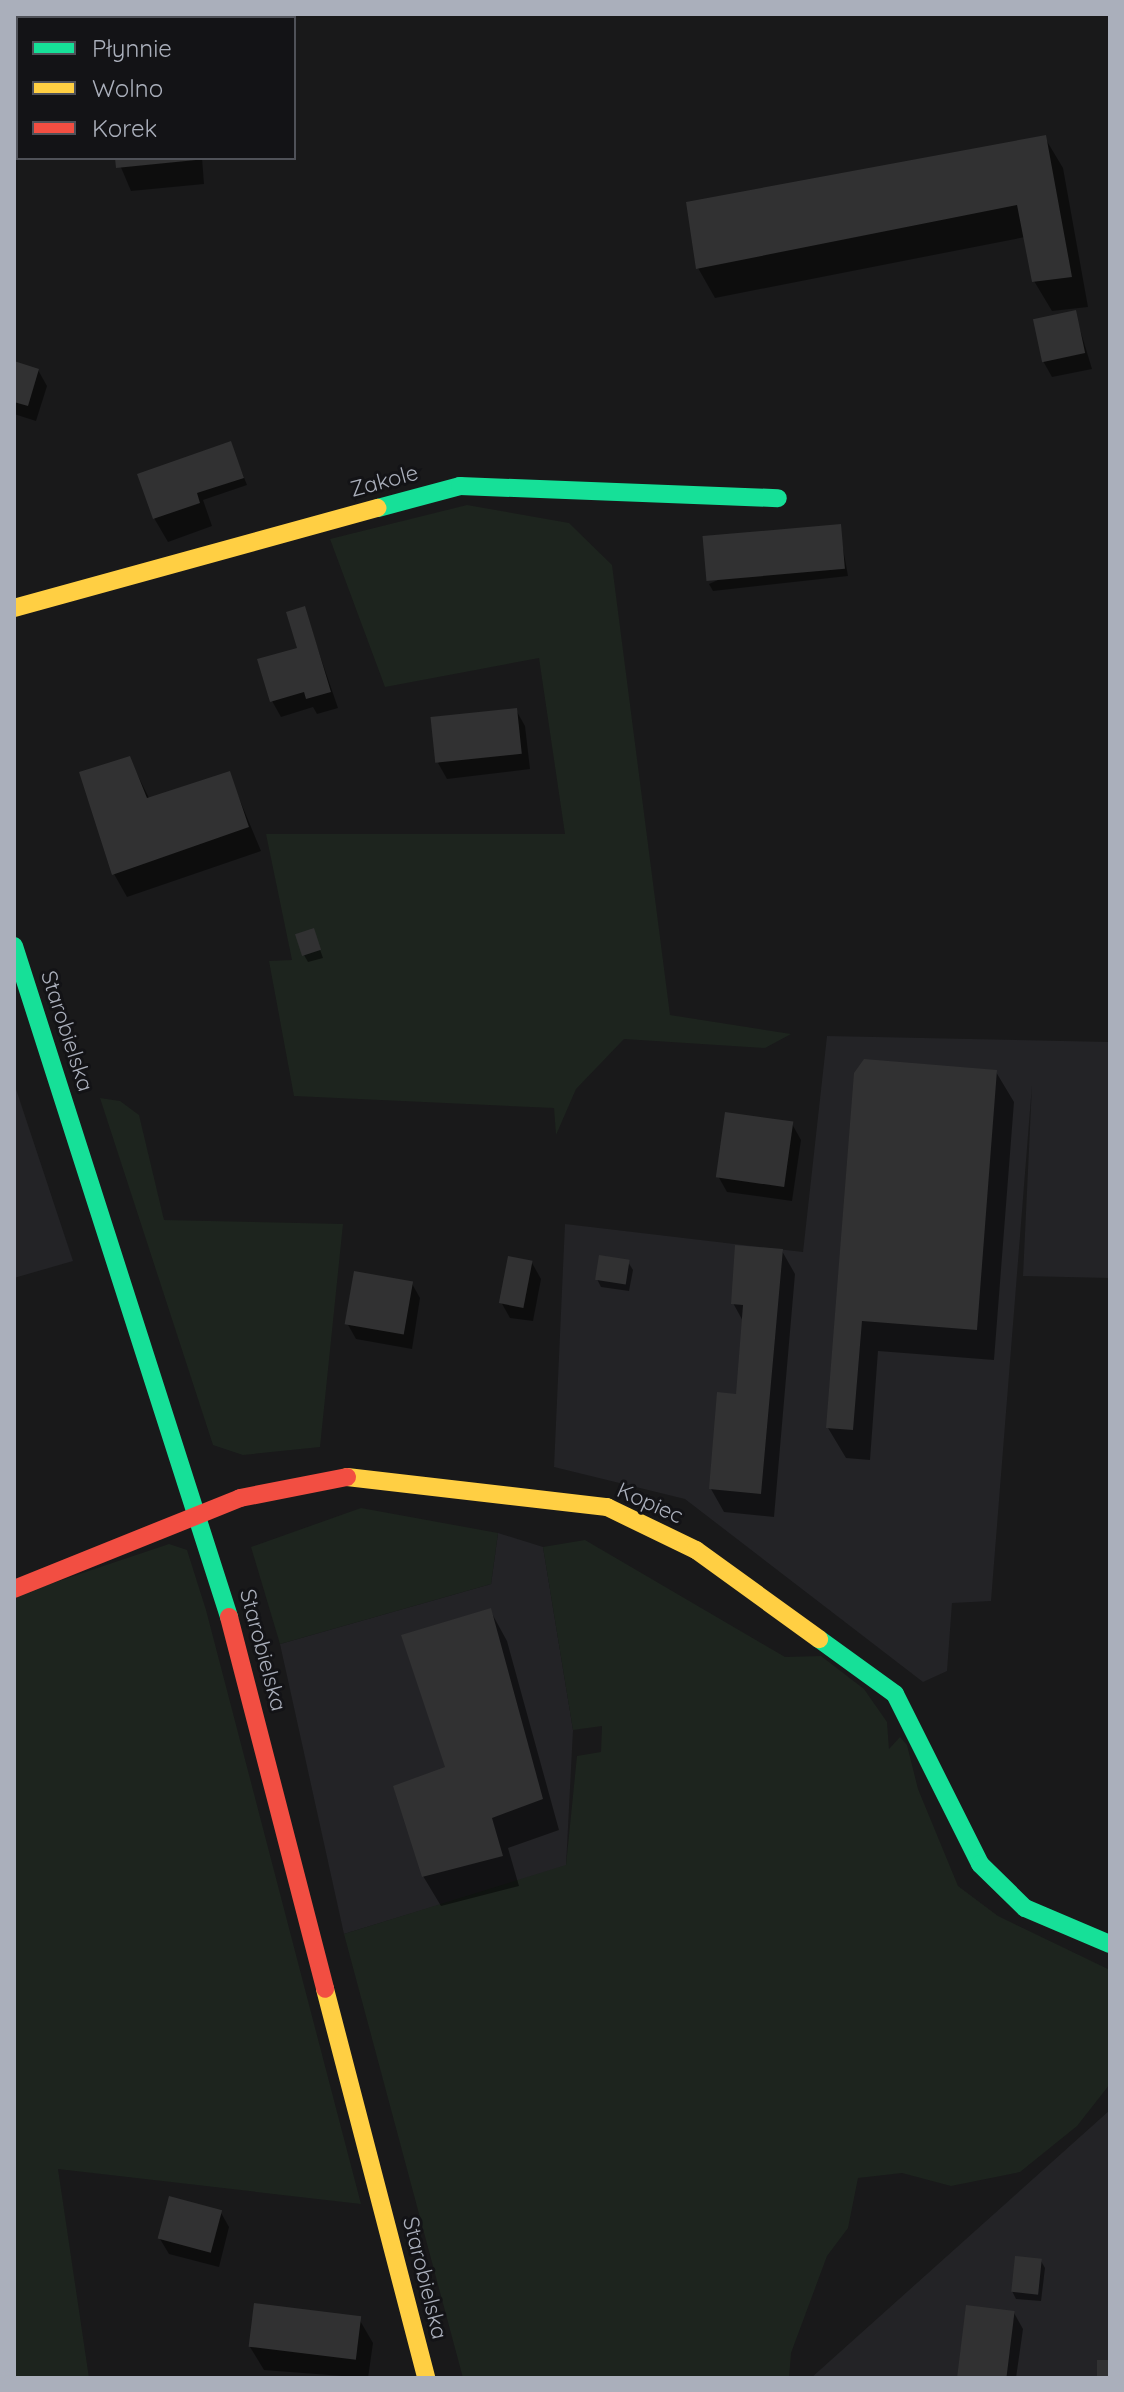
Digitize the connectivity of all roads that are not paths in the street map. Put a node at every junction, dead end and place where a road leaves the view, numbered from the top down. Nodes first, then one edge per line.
1 (778, 498) dead end
2 (14, 608) edge
3 (14, 946) edge
4 (200, 1514) junction
5 (14, 1589) edge
6 (1110, 1944) edge
7 (426, 2378) edge

1 - 2 street, Zakole
3 - 4 street, Starobielska
4 - 5 street, Kopiec
4 - 6 street, Kopiec
4 - 7 street, Starobielska

